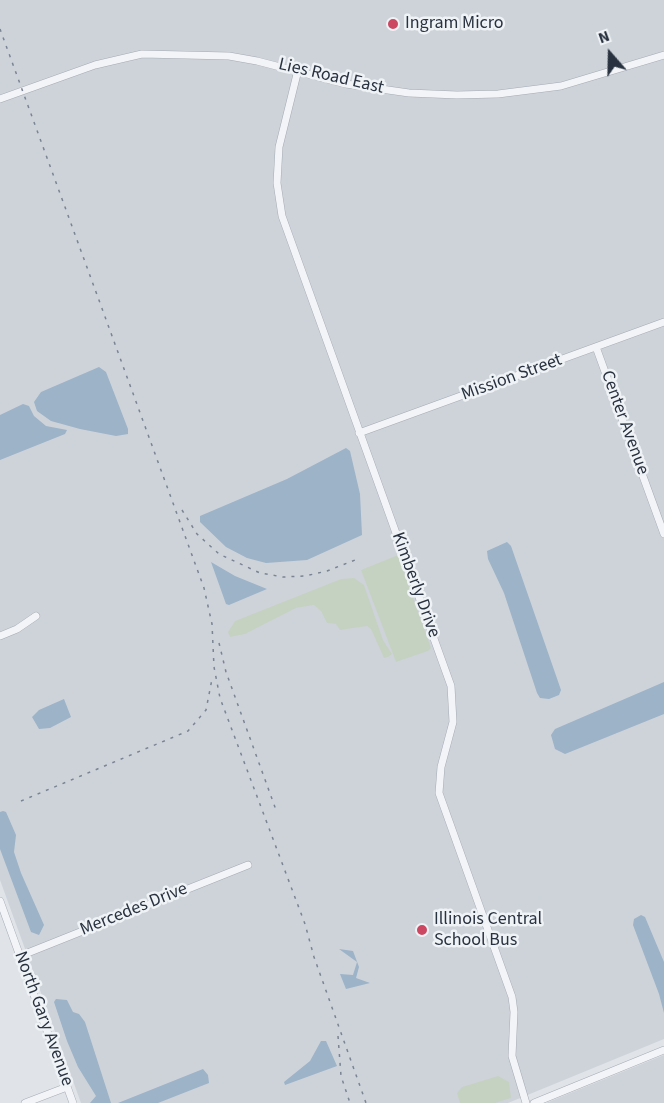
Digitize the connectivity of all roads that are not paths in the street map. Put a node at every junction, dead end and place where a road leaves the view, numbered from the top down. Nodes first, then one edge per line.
1 (664, 55) edge
2 (298, 70) junction
3 (0, 99) edge
4 (664, 322) edge
5 (596, 347) junction
6 (359, 433) junction
7 (664, 534) edge
8 (36, 616) dead end
9 (0, 636) edge
10 (248, 865) dead end
11 (0, 901) edge
12 (20, 956) junction
13 (664, 1050) edge
14 (67, 1087) junction
15 (24, 1103) edge
16 (73, 1103) edge
17 (526, 1103) edge
18 (534, 1103) edge

1 - 2 street, Lies Road East
2 - 3 street, Lies Road East
2 - 6 street, Kimberly Drive
4 - 5 street, Mission Street
5 - 6 street, Mission Street
5 - 7 street, Center Avenue
6 - 17 street, Kimberly Drive
8 - 9 street
10 - 12 street, Mercedes Drive
11 - 12 street, North Gary Avenue
12 - 14 street, North Gary Avenue
13 - 18 street
14 - 15 street
14 - 16 street, North Gary Avenue

